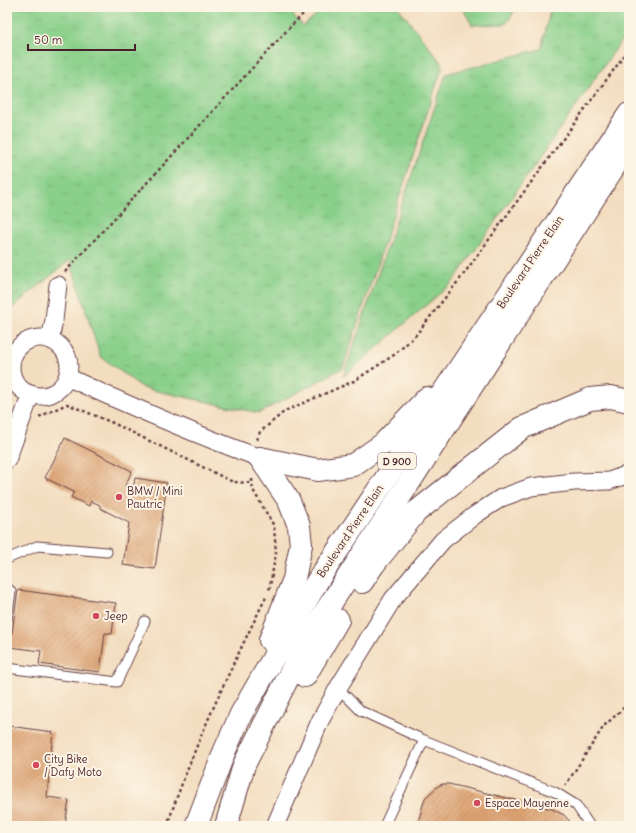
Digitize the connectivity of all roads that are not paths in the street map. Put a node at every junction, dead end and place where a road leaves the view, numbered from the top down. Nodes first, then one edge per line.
1 (629, 114) edge
2 (629, 144) edge
3 (58, 285) road end
4 (50, 340) junction
5 (469, 353) junction
6 (10, 359) edge
7 (67, 377) junction
8 (629, 401) edge
9 (28, 402) junction
10 (7, 460) edge
11 (256, 460) junction
12 (629, 474) edge
13 (107, 552) dead end
14 (7, 559) edge
15 (7, 588) edge
16 (7, 619) edge
17 (145, 620) dead end
18 (7, 668) edge
19 (338, 688) junction
20 (240, 714) junction
21 (424, 740) junction
22 (234, 796) junction
23 (196, 826) edge
24 (226, 826) edge
25 (275, 826) edge
26 (384, 826) edge
27 (590, 826) edge

1 - 5 main road, Boulevard Pierre Elain / D 900
2 - 22 main road, Boulevard Pierre Elain / D 900
3 - 4 street
4 - 6 street
4 - 7 street
5 - 11 main road
5 - 20 main road, Boulevard Pierre Elain / D 900
6 - 9 street
7 - 9 street
7 - 11 street
8 - 22 main road
9 - 10 street
11 - 20 main road
12 - 19 street
13 - 14 lane
15 - 16 lane
17 - 18 lane
19 - 21 lane
19 - 25 street
20 - 23 main road, Boulevard Pierre Elain / D 900
21 - 26 lane
21 - 27 lane
22 - 24 main road, Boulevard Pierre Elain / D 900

